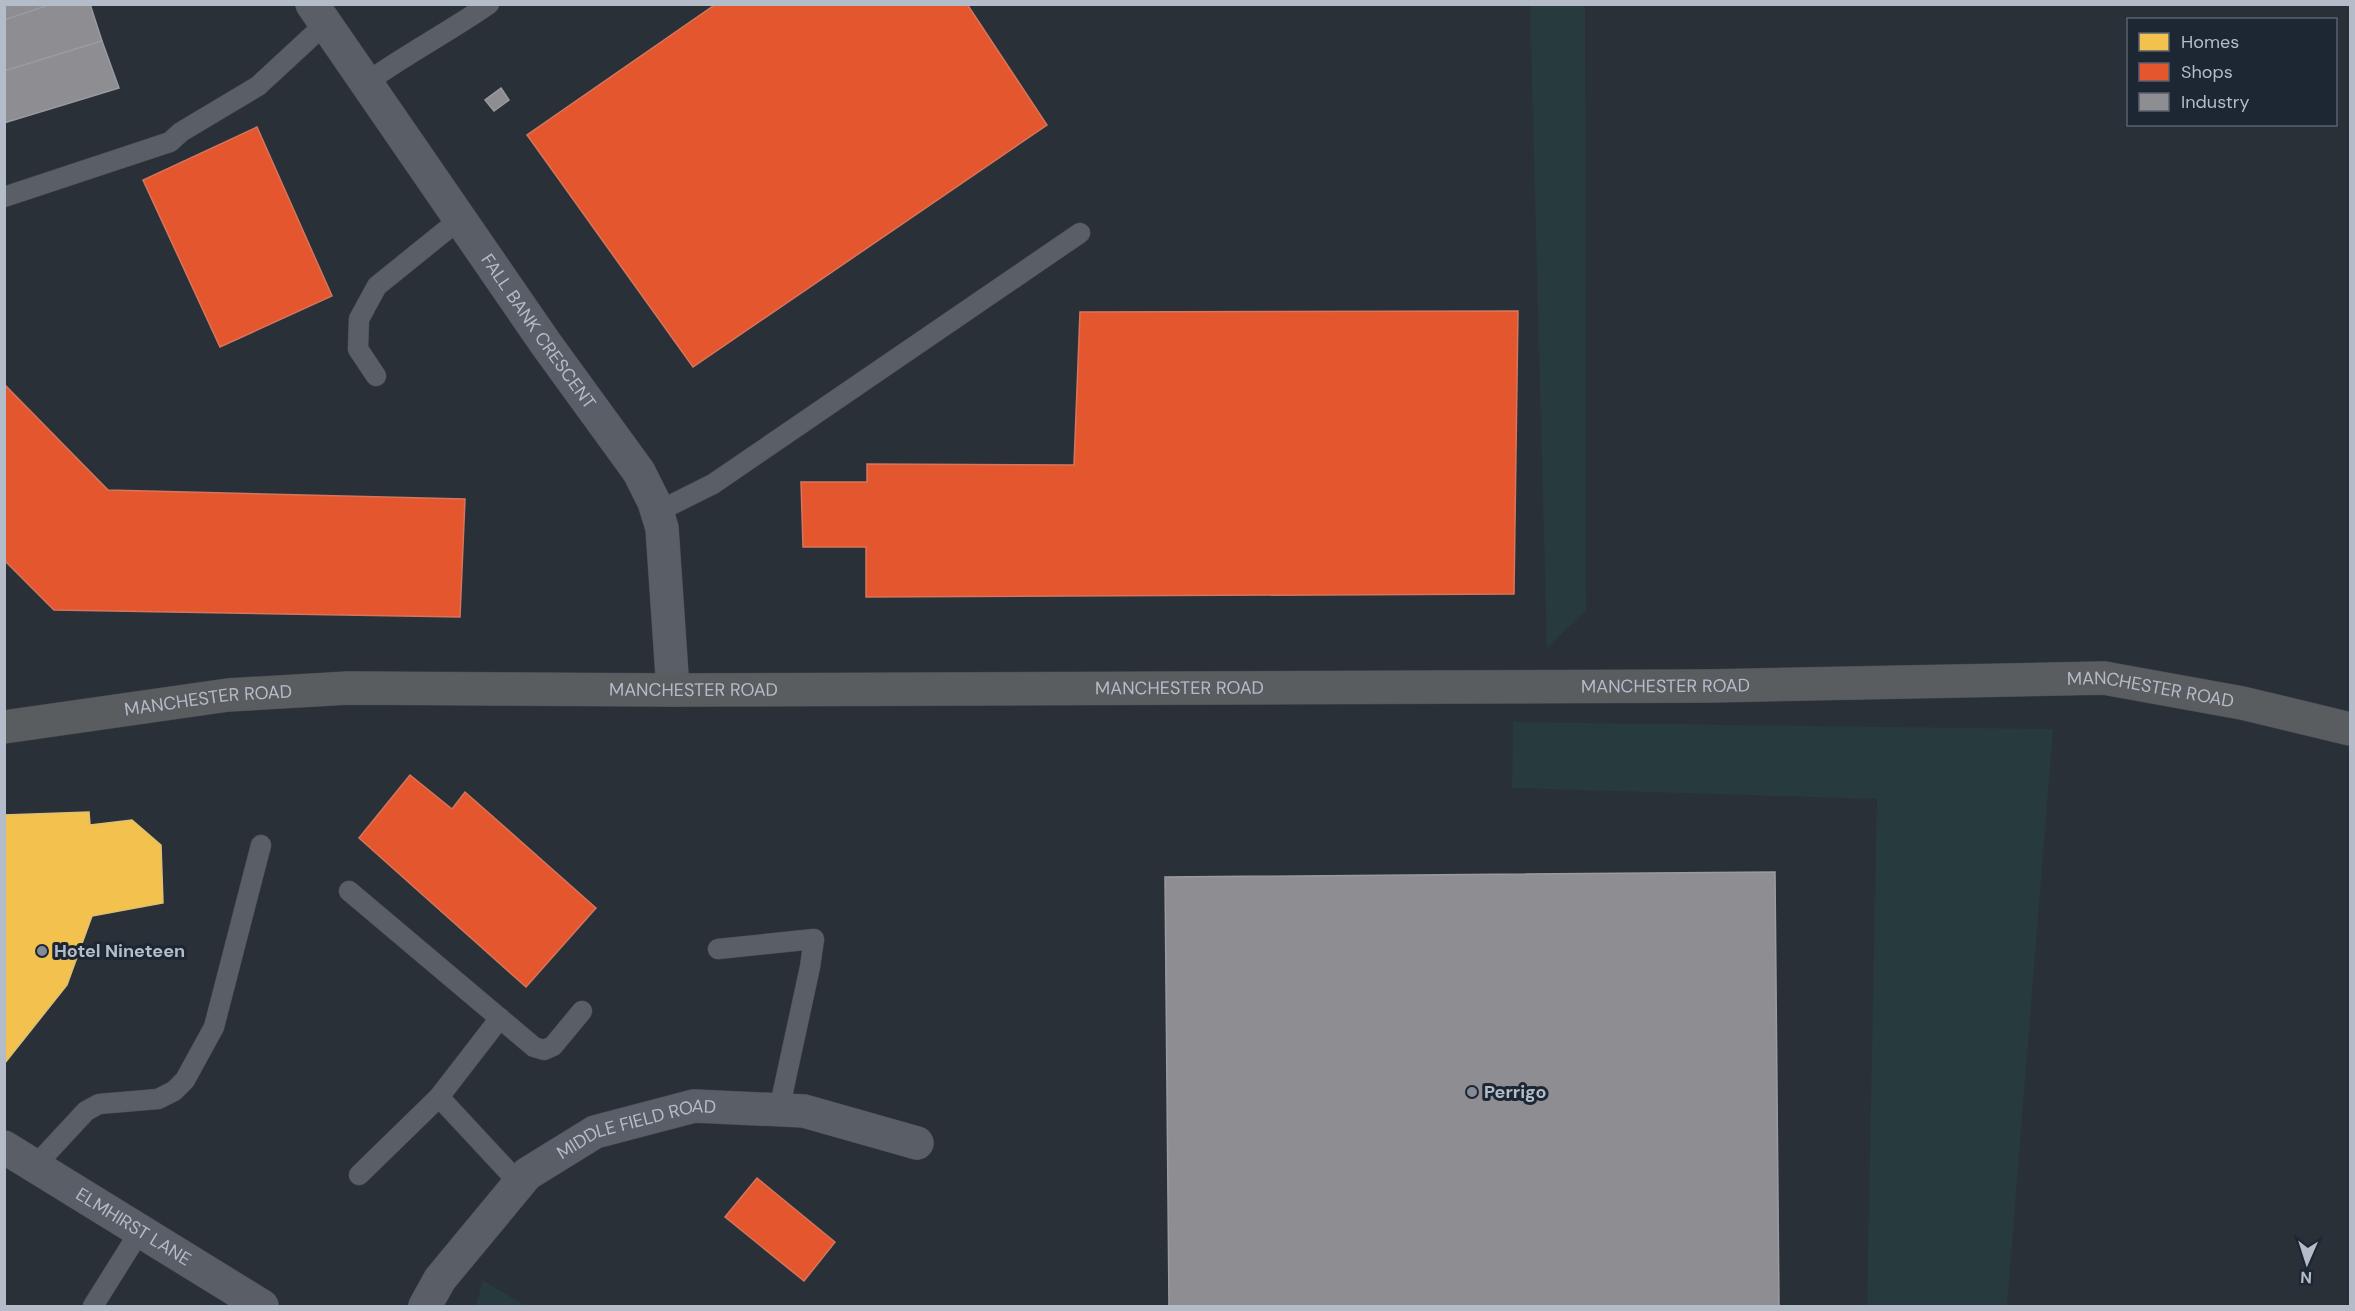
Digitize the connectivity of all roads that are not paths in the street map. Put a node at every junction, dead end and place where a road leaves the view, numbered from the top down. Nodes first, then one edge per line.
1 (489, 4) edge
2 (319, 14) edge
3 (366, 83) junction
4 (4, 197) edge
5 (460, 219) junction
6 (1080, 233) dead end
7 (376, 376) dead end
8 (657, 512) junction
9 (673, 690) junction
10 (4, 727) edge
11 (2350, 729) edge
12 (261, 845) dead end
13 (349, 891) dead end
14 (718, 949) dead end
15 (582, 1011) dead end
16 (500, 1018) junction
17 (438, 1097) junction
18 (779, 1110) junction
19 (917, 1143) dead end
20 (4, 1147) edge
21 (35, 1166) junction
22 (359, 1175) dead end
23 (519, 1183) junction
24 (140, 1231) junction
25 (93, 1306) edge
26 (262, 1306) edge
27 (425, 1306) edge

1 - 3 lane
2 - 3 street, FALL BANK CRESCENT
2 - 4 lane
3 - 5 street, FALL BANK CRESCENT
5 - 7 lane
5 - 8 street, FALL BANK CRESCENT
6 - 8 lane
8 - 9 street, FALL BANK CRESCENT
9 - 10 highway, MANCHESTER ROAD
9 - 11 highway, MANCHESTER ROAD
12 - 21 lane
13 - 16 lane
14 - 18 lane
15 - 16 lane
16 - 17 lane
17 - 22 lane
17 - 23 lane
18 - 19 street, MIDDLE FIELD ROAD
18 - 23 street, MIDDLE FIELD ROAD
20 - 21 street, ELMHIRST LANE
21 - 24 street, ELMHIRST LANE
23 - 27 street, MIDDLE FIELD ROAD
24 - 25 lane
24 - 26 street, ELMHIRST LANE

